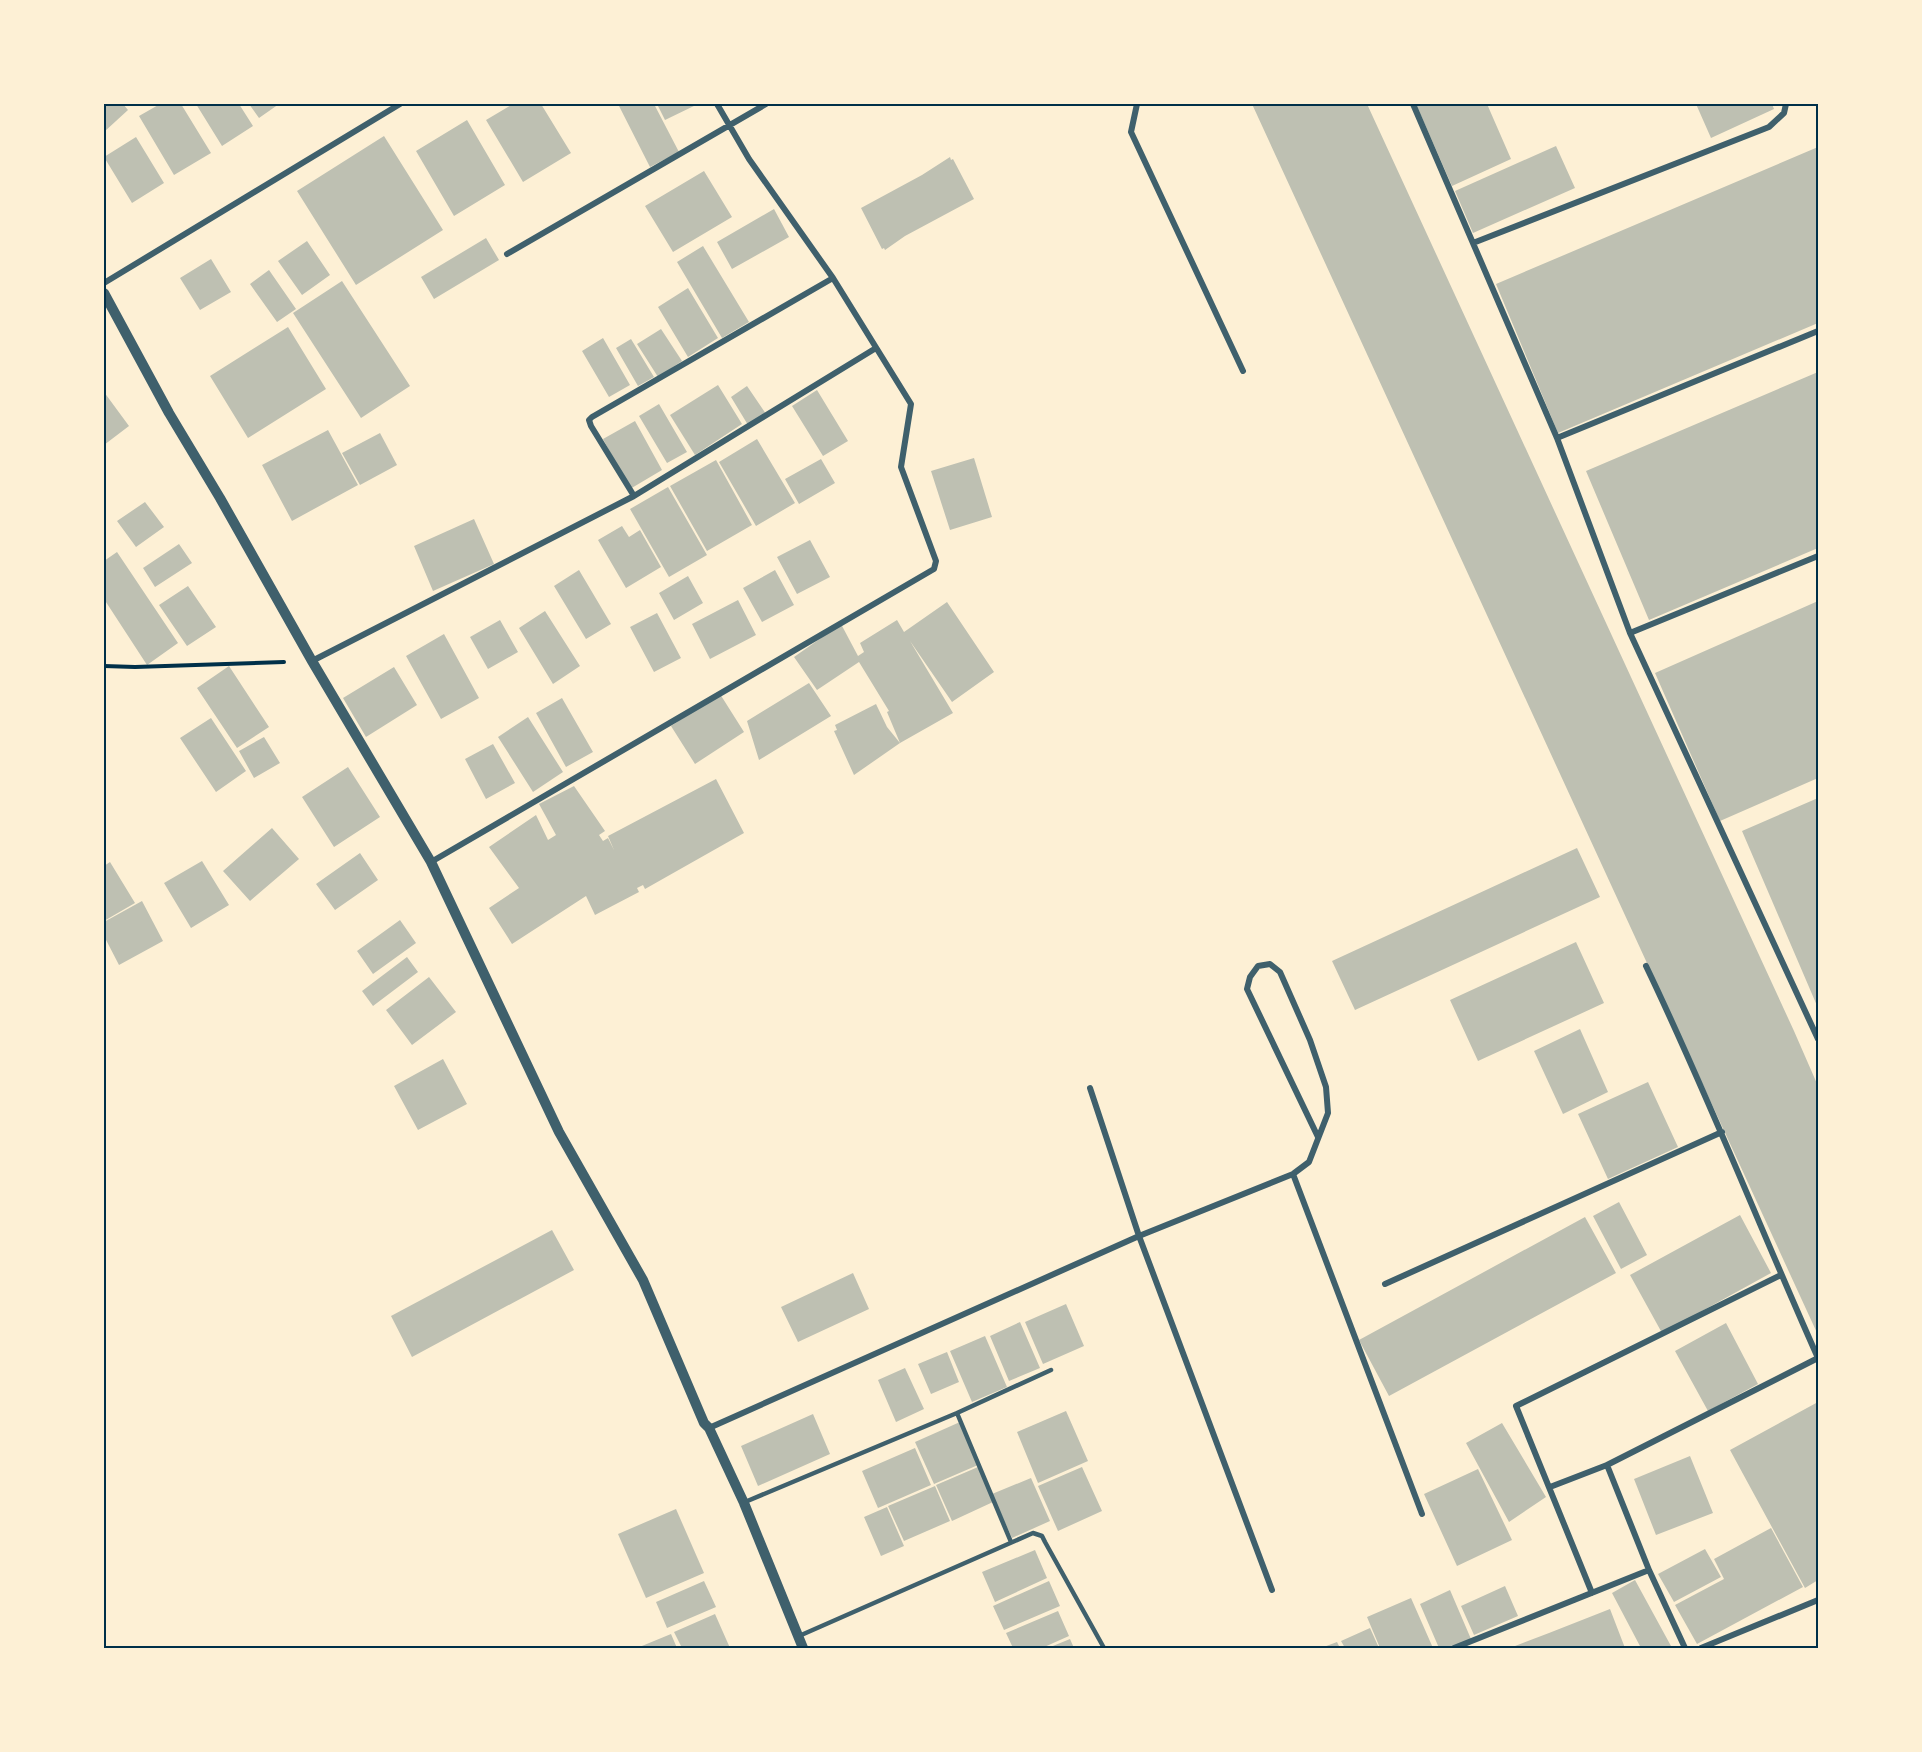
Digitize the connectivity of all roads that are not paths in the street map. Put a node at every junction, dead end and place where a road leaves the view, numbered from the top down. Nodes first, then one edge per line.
1 (399, 104) edge
2 (717, 104) edge
3 (766, 104) edge
4 (1137, 104) edge
5 (1413, 104) edge
6 (1786, 104) edge
7 (730, 124) junction
8 (1473, 243) junction
9 (507, 254) dead end
10 (833, 278) junction
11 (104, 283) edge
12 (104, 294) edge
13 (1818, 331) edge
14 (876, 348) junction
15 (1243, 371) dead end
16 (1557, 438) junction
17 (634, 496) junction
18 (1818, 556) edge
19 (1630, 633) junction
20 (312, 661) junction
21 (430, 862) junction
22 (1646, 966) dead end
23 (1818, 1040) edge
24 (1090, 1088) dead end
25 (1722, 1132) junction
26 (1318, 1137) junction
27 (1293, 1174) junction
28 (1139, 1236) junction
29 (1781, 1275) junction
30 (1385, 1284) dead end
31 (1818, 1358) edge
32 (1051, 1370) dead end
33 (957, 1413) junction
34 (709, 1428) junction
35 (1607, 1465) junction
36 (1550, 1487) junction
37 (744, 1503) junction
38 (1422, 1514) dead end
39 (1011, 1542) junction
40 (1649, 1570) junction
41 (1272, 1590) dead end
42 (1592, 1593) junction
43 (1818, 1600) edge
44 (798, 1636) junction
45 (803, 1648) edge
46 (1104, 1648) edge
47 (1454, 1648) edge
48 (1685, 1648) edge
49 (1701, 1648) edge

1 - 11 street
2 - 7 street
3 - 7 street
4 - 15 street
5 - 8 street
6 - 8 street
7 - 9 street
7 - 10 street
8 - 16 street
10 - 14 street
10 - 17 street
12 - 20 street
13 - 16 street
14 - 17 street
14 - 21 street
16 - 19 street
17 - 20 street
18 - 19 street
19 - 23 street
20 - 21 street
21 - 34 street
22 - 25 street
24 - 28 street
25 - 29 street
25 - 30 street
26 - 26 street
26 - 27 street
27 - 28 street
27 - 38 street
28 - 34 street
28 - 41 street
29 - 31 street
29 - 36 street
31 - 35 street
32 - 33 lane
33 - 37 lane
33 - 39 lane
34 - 37 street
35 - 36 street
35 - 40 street
36 - 42 street
37 - 44 street
39 - 44 lane
39 - 46 lane
40 - 42 street
40 - 48 street
42 - 47 street
43 - 49 street
44 - 45 street

